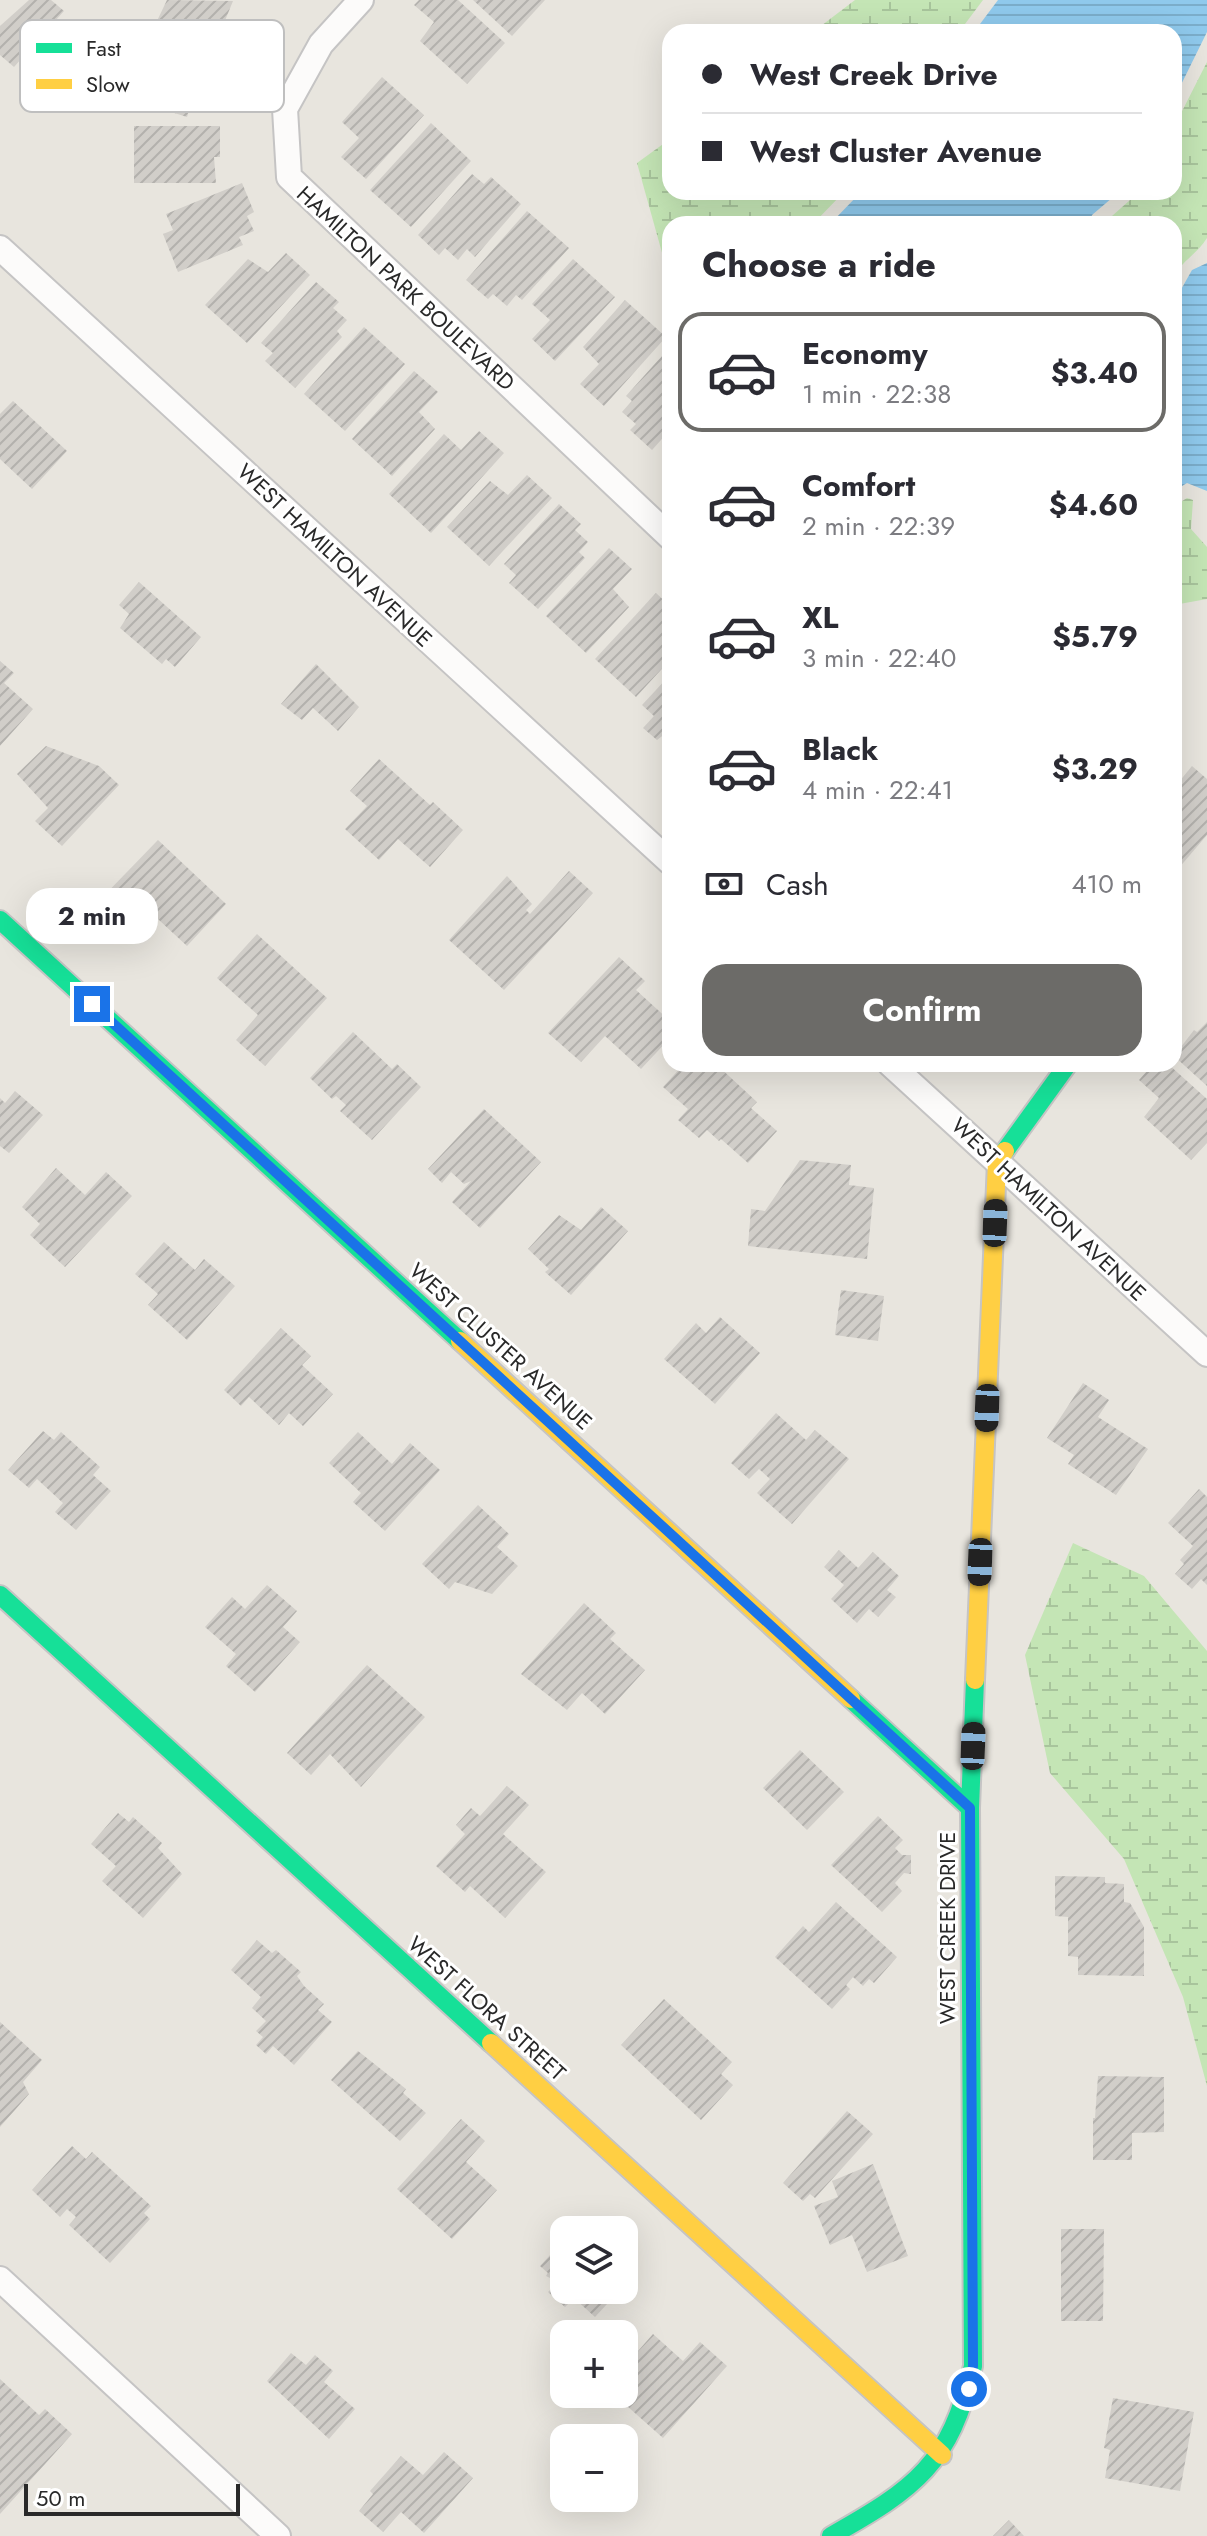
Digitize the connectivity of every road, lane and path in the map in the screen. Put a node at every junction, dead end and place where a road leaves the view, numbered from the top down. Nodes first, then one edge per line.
1 (361, 0) edge
2 (0, 248) edge
3 (662, 529) edge
4 (662, 855) edge
5 (0, 920) edge
6 (899, 1072) edge
7 (1062, 1072) edge
8 (997, 1162) junction
9 (1207, 1354) edge
10 (0, 1595) edge
11 (970, 1808) junction
12 (0, 2279) edge
13 (942, 2455) junction
14 (278, 2536) edge
15 (831, 2536) edge

1 - 3 street, HAMILTON PARK BOULEVARD
2 - 4 street, WEST HAMILTON AVENUE
5 - 11 street, WEST CLUSTER AVENUE
6 - 8 street, WEST HAMILTON AVENUE
7 - 8 street
8 - 9 street, WEST HAMILTON AVENUE
8 - 11 street, WEST CREEK DRIVE
10 - 13 street, WEST FLORA STREET
11 - 13 street, WEST CREEK DRIVE
12 - 14 street
13 - 15 street, WEST CREEK DRIVE

